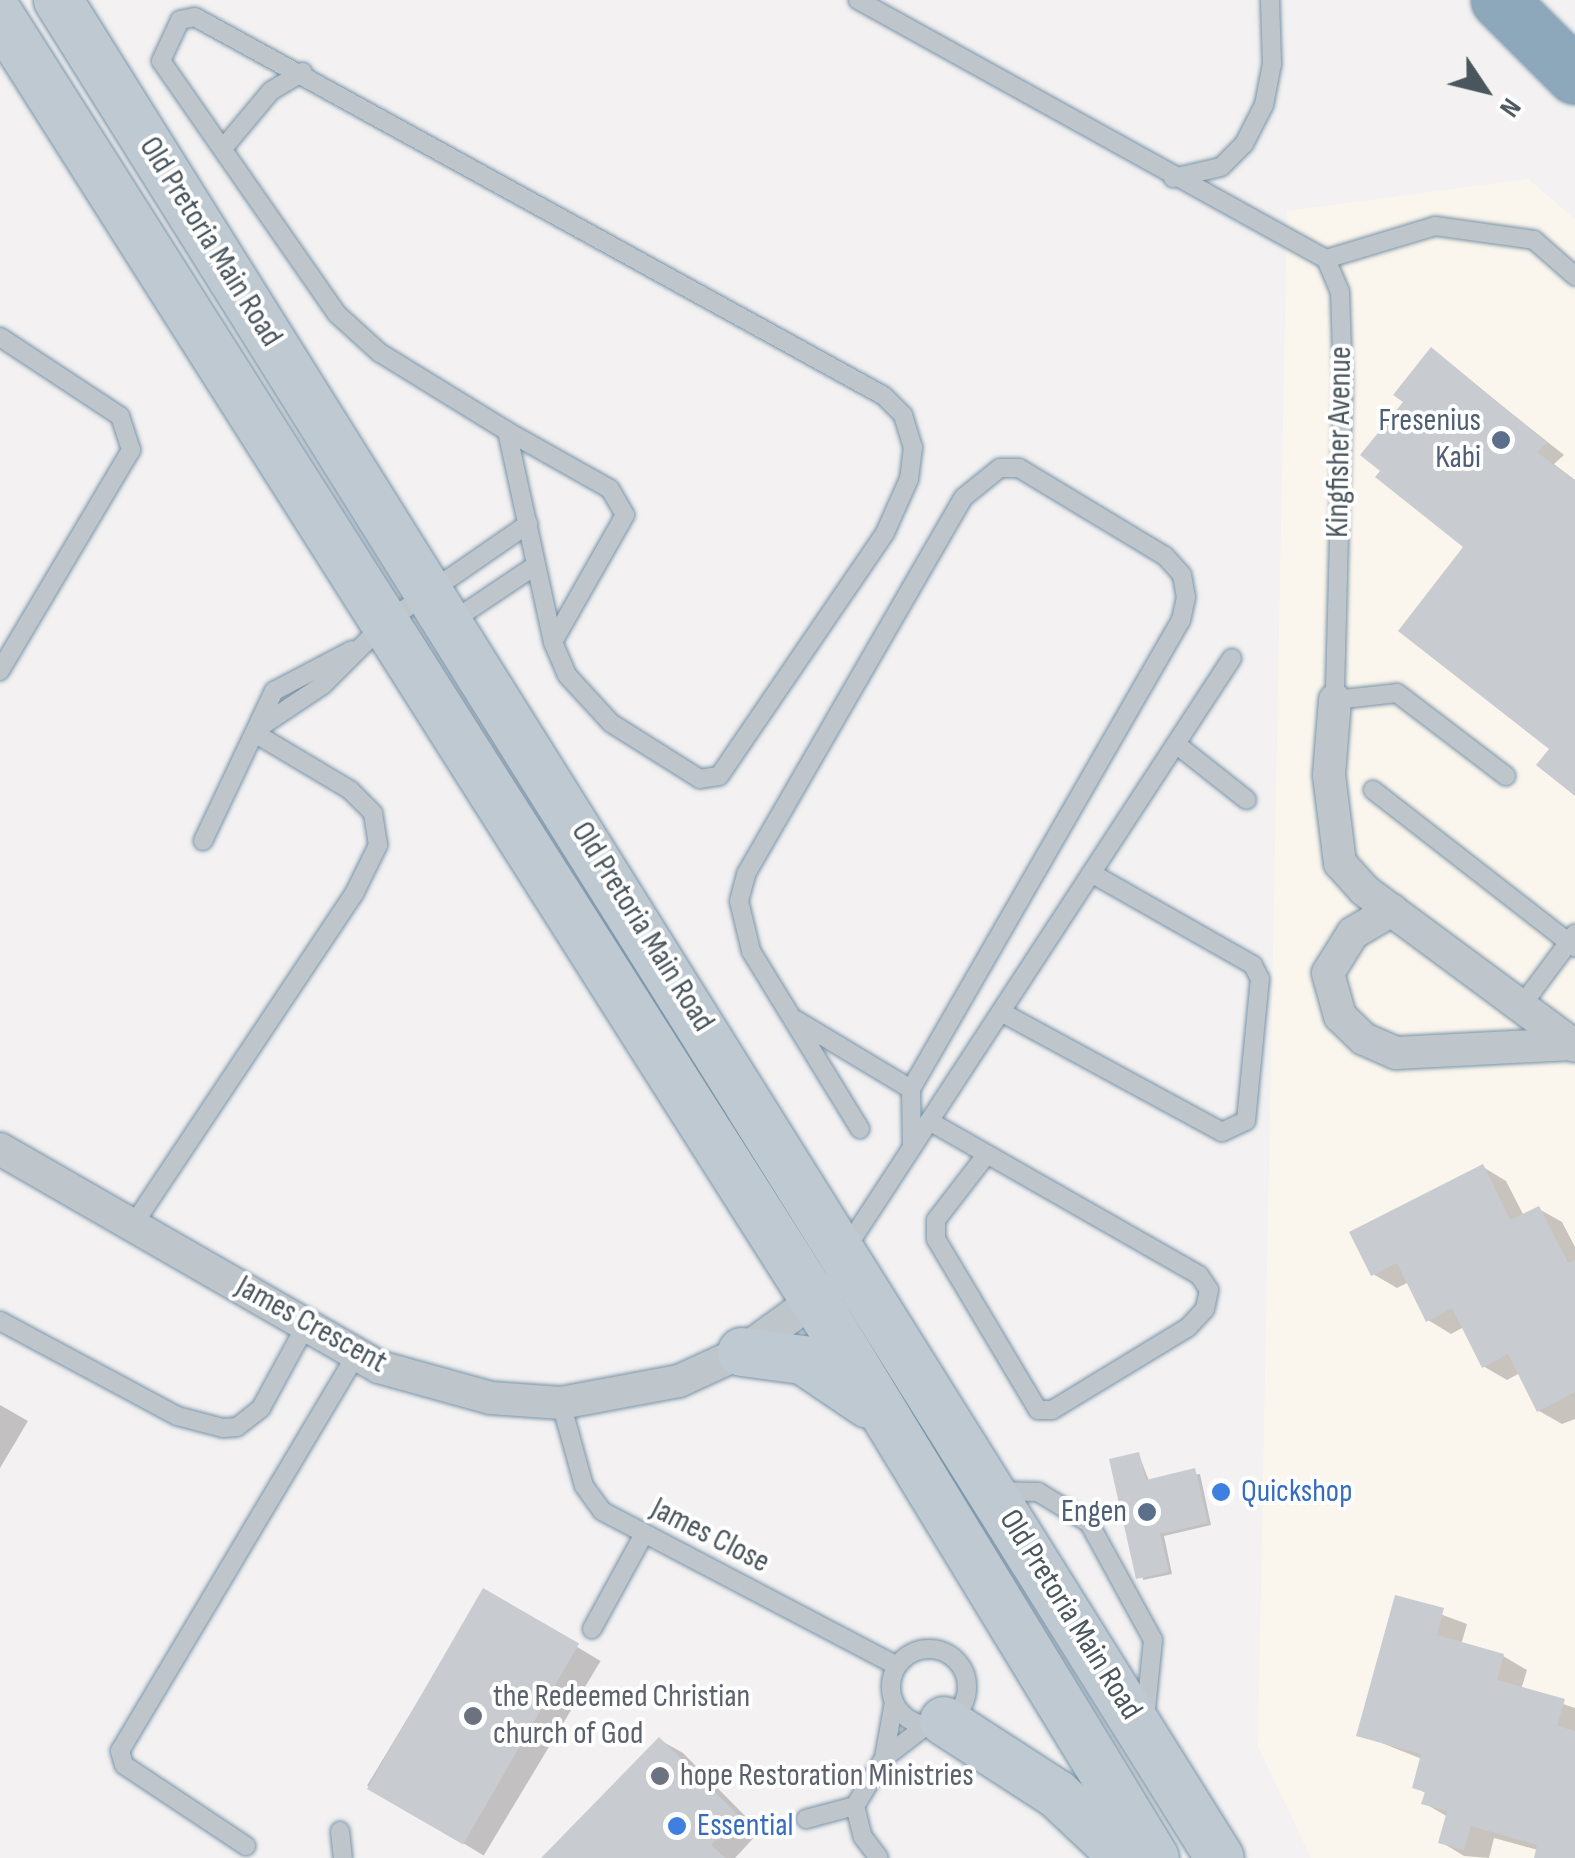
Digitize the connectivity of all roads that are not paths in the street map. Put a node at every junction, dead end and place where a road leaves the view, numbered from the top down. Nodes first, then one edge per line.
1 (58, 0) edge
2 (858, 0) edge
3 (1270, 0) edge
4 (1499, 0) edge
5 (0, 16) edge
6 (304, 72) junction
7 (1575, 76) edge
8 (225, 146) junction
9 (1172, 178) junction
10 (1326, 259) junction
11 (1575, 276) edge
12 (0, 337) edge
13 (507, 430) junction
14 (528, 524) junction
15 (536, 565) junction
16 (442, 608) junction
17 (369, 636) junction
18 (553, 642) junction
19 (1232, 658) dead end
20 (0, 671) edge
21 (1335, 700) junction
22 (258, 731) junction
23 (1176, 744) junction
24 (1506, 776) dead end
25 (1373, 790) dead end
26 (1247, 800) dead end
27 (204, 840) dead end
28 (1092, 874) junction
29 (1392, 910) junction
30 (1573, 941) edge
31 (1522, 1005) junction
32 (1002, 1012) junction
33 (791, 1017) junction
34 (1574, 1045) edge
35 (911, 1089) junction
36 (929, 1121) junction
37 (860, 1129) dead end
38 (912, 1147) junction
39 (0, 1149) edge
40 (987, 1154) junction
41 (133, 1226) junction
42 (851, 1259) junction
43 (814, 1300) junction
44 (0, 1321) edge
45 (306, 1324) junction
46 (742, 1352) junction
47 (357, 1354) junction
48 (561, 1402) junction
49 (899, 1434) junction
50 (994, 1491) junction
51 (644, 1536) junction
52 (592, 1629) dead end
53 (897, 1666) junction
54 (894, 1702) junction
55 (936, 1723) junction
56 (1143, 1733) junction
57 (884, 1758) junction
58 (855, 1806) junction
59 (806, 1820) dead end
60 (340, 1832) dead end
61 (246, 1846) dead end
62 (343, 1858) edge
63 (879, 1858) edge
64 (1125, 1858) edge
65 (1155, 1858) edge
66 (1220, 1858) edge

1 - 16 main road, Old Pretoria Main Road
2 - 9 lane
3 - 9 lane
4 - 7 highway
5 - 17 main road, Old Pretoria Main Road
6 - 8 lane
6 - 8 lane
6 - 18 lane
8 - 13 lane
9 - 10 lane
10 - 11 lane
10 - 21 lane, Kingfisher Avenue
12 - 20 lane
13 - 14 lane
13 - 18 lane
14 - 15 lane
14 - 16 lane
15 - 16 lane
15 - 18 lane
16 - 17 lane
16 - 42 main road, Old Pretoria Main Road
17 - 22 lane
17 - 43 main road, Old Pretoria Main Road
19 - 23 lane
21 - 24 lane
21 - 29 street, Kingfisher Avenue
22 - 27 lane
22 - 41 lane
23 - 26 lane
23 - 28 lane
25 - 30 lane
28 - 32 lane
28 - 32 lane
29 - 31 street, Kingfisher Avenue
29 - 34 street
30 - 31 lane
31 - 34 street, Kingfisher Avenue
32 - 36 lane
33 - 35 lane
33 - 35 lane
33 - 37 lane
35 - 38 lane
36 - 38 lane
36 - 40 lane
38 - 42 lane
39 - 41 street, James Crescent
40 - 40 lane
41 - 45 street, James Crescent
42 - 43 street, James Crescent
42 - 50 main road, Old Pretoria Main Road
43 - 46 street, James Crescent
43 - 49 main road, Old Pretoria Main Road
44 - 45 lane
45 - 47 street, James Crescent
46 - 48 street, James Crescent
46 - 49 main road
47 - 48 street, James Crescent
47 - 61 lane
48 - 51 lane, James Close
49 - 65 main road, Old Pretoria Main Road
50 - 56 main road, Old Pretoria Main Road
50 - 56 lane
51 - 52 lane
51 - 53 lane, James Close
53 - 54 lane
53 - 55 lane
54 - 55 lane
54 - 57 lane
55 - 57 lane
55 - 64 main road
56 - 66 main road, Old Pretoria Main Road
57 - 58 lane
58 - 59 lane
58 - 63 lane
60 - 62 lane

